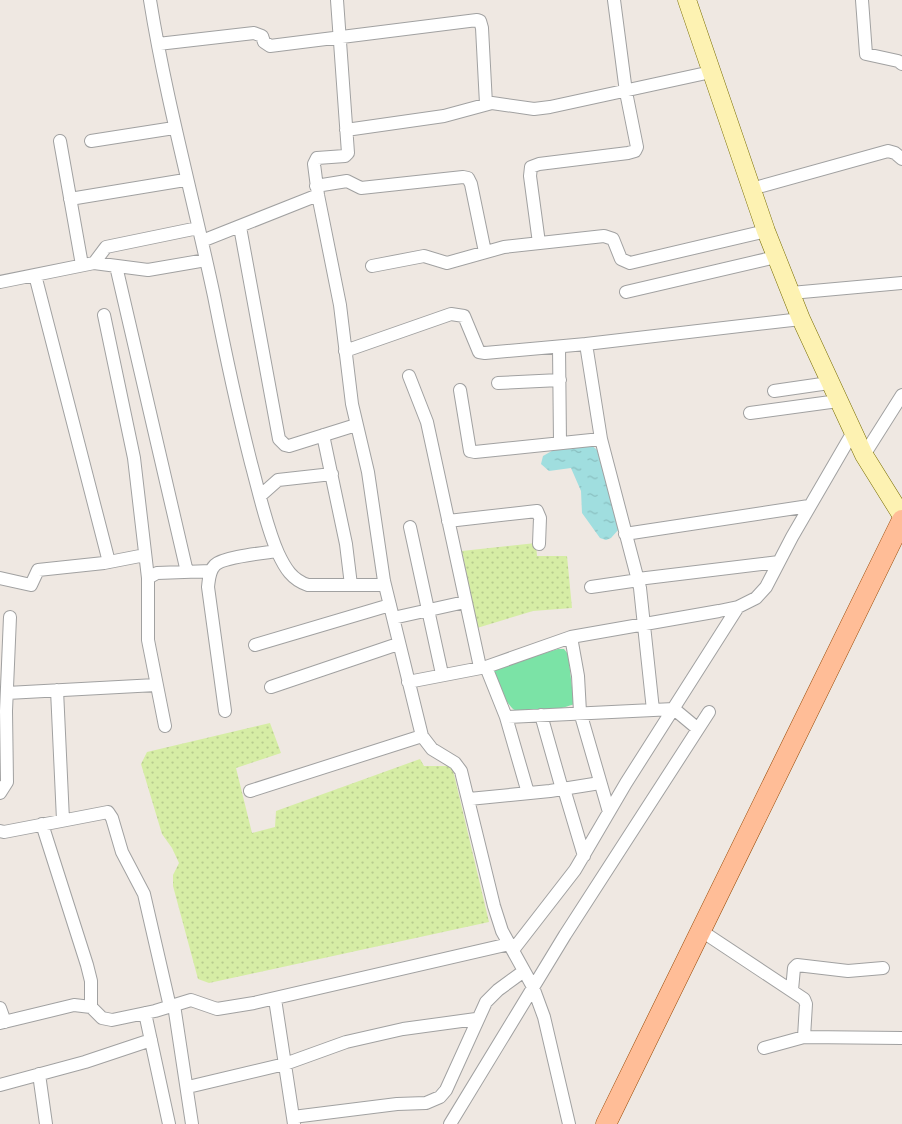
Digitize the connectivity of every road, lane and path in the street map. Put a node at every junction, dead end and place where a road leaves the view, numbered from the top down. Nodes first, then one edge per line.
1 (150, 0) edge
2 (337, 0) edge
3 (614, 0) edge
4 (687, 0) edge
5 (862, 0) edge
6 (339, 36) junction
7 (158, 44) junction
8 (902, 64) edge
9 (711, 72) junction
10 (626, 92) junction
11 (486, 104) junction
12 (174, 128) junction
13 (346, 130) junction
14 (60, 141) dead end
15 (91, 141) dead end
16 (902, 159) edge
17 (185, 180) junction
18 (752, 189) junction
19 (317, 191) junction
20 (70, 199) junction
21 (240, 227) junction
22 (766, 231) junction
23 (200, 235) junction
24 (539, 244) junction
25 (485, 252) junction
26 (776, 257) junction
27 (206, 260) junction
28 (88, 264) junction
29 (116, 266) junction
30 (372, 266) dead end
31 (35, 275) junction
32 (0, 282) edge
33 (902, 283) edge
34 (626, 292) dead end
35 (791, 293) junction
36 (104, 315) dead end
37 (801, 319) junction
38 (586, 344) junction
39 (559, 347) junction
40 (345, 351) junction
41 (409, 376) dead end
42 (560, 380) junction
43 (498, 383) dead end
44 (829, 383) junction
45 (460, 390) dead end
46 (774, 391) dead end
47 (902, 395) edge
48 (838, 401) junction
49 (750, 413) dead end
50 (356, 425) junction
51 (853, 432) junction
52 (323, 435) junction
53 (601, 439) junction
54 (560, 443) junction
55 (864, 455) junction
56 (332, 474) junction
57 (260, 496) junction
58 (810, 506) junction
59 (902, 518) edge
60 (448, 521) junction
61 (410, 527) dead end
62 (624, 534) junction
63 (540, 544) dead end
64 (277, 551) junction
65 (145, 555) junction
66 (109, 562) junction
67 (779, 562) junction
68 (211, 571) junction
69 (186, 572) junction
70 (0, 578) edge
71 (148, 578) junction
72 (638, 580) junction
73 (351, 585) junction
74 (385, 585) junction
75 (591, 587) dead end
76 (465, 602) junction
77 (390, 605) junction
78 (738, 607) junction
79 (428, 610) junction
80 (10, 617) dead end
81 (393, 618) junction
82 (645, 626) junction
83 (571, 637) junction
84 (398, 644) junction
85 (255, 645) dead end
86 (483, 667) junction
87 (442, 674) junction
88 (408, 682) junction
89 (156, 685) junction
90 (271, 687) dead end
91 (58, 690) junction
92 (7, 693) junction
93 (674, 709) junction
94 (654, 710) junction
95 (225, 712) dead end
96 (580, 712) junction
97 (709, 712) dead end
98 (541, 715) junction
99 (506, 717) junction
100 (165, 726) dead end
101 (698, 729) junction
102 (422, 736) junction
103 (600, 782) junction
104 (563, 789) junction
105 (250, 791) dead end
106 (0, 793) edge
107 (528, 793) junction
108 (469, 799) junction
109 (609, 812) junction
110 (63, 820) junction
111 (42, 824) junction
112 (0, 831) edge
113 (584, 856) junction
114 (700, 930) junction
115 (511, 947) junction
116 (883, 968) dead end
117 (524, 971) junction
118 (533, 987) junction
119 (792, 990) junction
120 (275, 999) junction
121 (91, 1006) junction
122 (172, 1006) junction
123 (0, 1008) edge
124 (145, 1013) junction
125 (476, 1019) junction
126 (2, 1022) edge
127 (804, 1038) junction
128 (902, 1038) edge
129 (151, 1040) junction
130 (764, 1048) dead end
131 (285, 1064) junction
132 (39, 1074) junction
133 (0, 1085) edge
134 (188, 1087) junction
135 (294, 1120) edge
136 (46, 1124) edge
137 (168, 1124) edge
138 (192, 1124) edge
139 (450, 1124) edge
140 (569, 1124) edge
141 (606, 1124) edge

1 - 7 street
2 - 6 street
3 - 10 street
4 - 9 street
5 - 8 street
6 - 7 street
6 - 11 street
6 - 13 street
7 - 12 street
9 - 10 street
9 - 18 street
10 - 11 street
10 - 24 street
11 - 13 street
12 - 15 street
12 - 17 street
13 - 19 street
14 - 20 street
16 - 18 street
17 - 20 street
17 - 23 street
18 - 22 street
19 - 21 street
19 - 25 street
19 - 40 street
20 - 28 street
21 - 23 street
21 - 52 street
22 - 24 street
22 - 26 street
23 - 27 street
23 - 28 street
24 - 25 street
25 - 30 street
26 - 34 street
26 - 35 street
27 - 29 street
27 - 57 street
28 - 29 street
28 - 31 street
29 - 69 street
31 - 32 street
31 - 66 street
33 - 35 street
35 - 37 street
36 - 65 street
37 - 38 street
37 - 44 street
38 - 39 street
38 - 53 street
39 - 40 street
39 - 42 street
40 - 50 street
41 - 60 street
42 - 43 street
42 - 54 street
44 - 46 street
44 - 48 street
45 - 54 street
47 - 55 street
48 - 49 street
48 - 51 street
50 - 52 street
50 - 74 street
51 - 55 street
51 - 58 street
52 - 56 street
53 - 54 street
53 - 62 street
55 - 59 street
56 - 57 street
56 - 73 street
57 - 64 street
58 - 62 street
58 - 67 street
59 - 114 main road
60 - 63 street
60 - 76 street
61 - 79 street
62 - 72 street
64 - 68 street
64 - 73 street
65 - 66 street
65 - 71 street
66 - 70 street
67 - 72 street
67 - 78 street
68 - 69 street
68 - 95 street
69 - 71 street
71 - 89 street
72 - 75 street
72 - 82 street
73 - 74 street
74 - 77 street
76 - 79 street
76 - 86 street
77 - 81 street
77 - 85 street
78 - 82 street
78 - 93 street
79 - 81 street
79 - 87 street
80 - 92 street
81 - 84 street
82 - 83 street
82 - 94 street
83 - 86 street
83 - 96 street
84 - 88 street
84 - 90 street
86 - 87 street
86 - 99 street
87 - 88 street
88 - 102 street
89 - 91 street
89 - 100 street
91 - 92 street
91 - 110 street
92 - 106 street
93 - 94 street
93 - 101 street
93 - 109 street
94 - 96 street
96 - 98 street
96 - 103 street
97 - 101 street
98 - 99 street
98 - 104 street
99 - 107 street
101 - 118 street
102 - 105 street
102 - 108 street
103 - 104 street
103 - 109 street
104 - 107 street
104 - 113 street
107 - 108 street
108 - 115 street
109 - 113 street
110 - 111 street
110 - 122 street
111 - 112 street
111 - 121 street
113 - 115 street
114 - 119 street
114 - 141 main road
115 - 117 street
115 - 120 street
116 - 119 street
117 - 118 street
117 - 125 street
118 - 139 street
118 - 140 street
119 - 127 street
120 - 122 street
120 - 131 street
121 - 124 street
121 - 126 street
122 - 124 street
122 - 134 street
123 - 126 street
124 - 129 street
125 - 131 street
125 - 135 street
127 - 128 street
127 - 130 street
129 - 132 street
129 - 137 street
131 - 134 street
131 - 135 street
132 - 133 street
132 - 136 street
134 - 138 street

